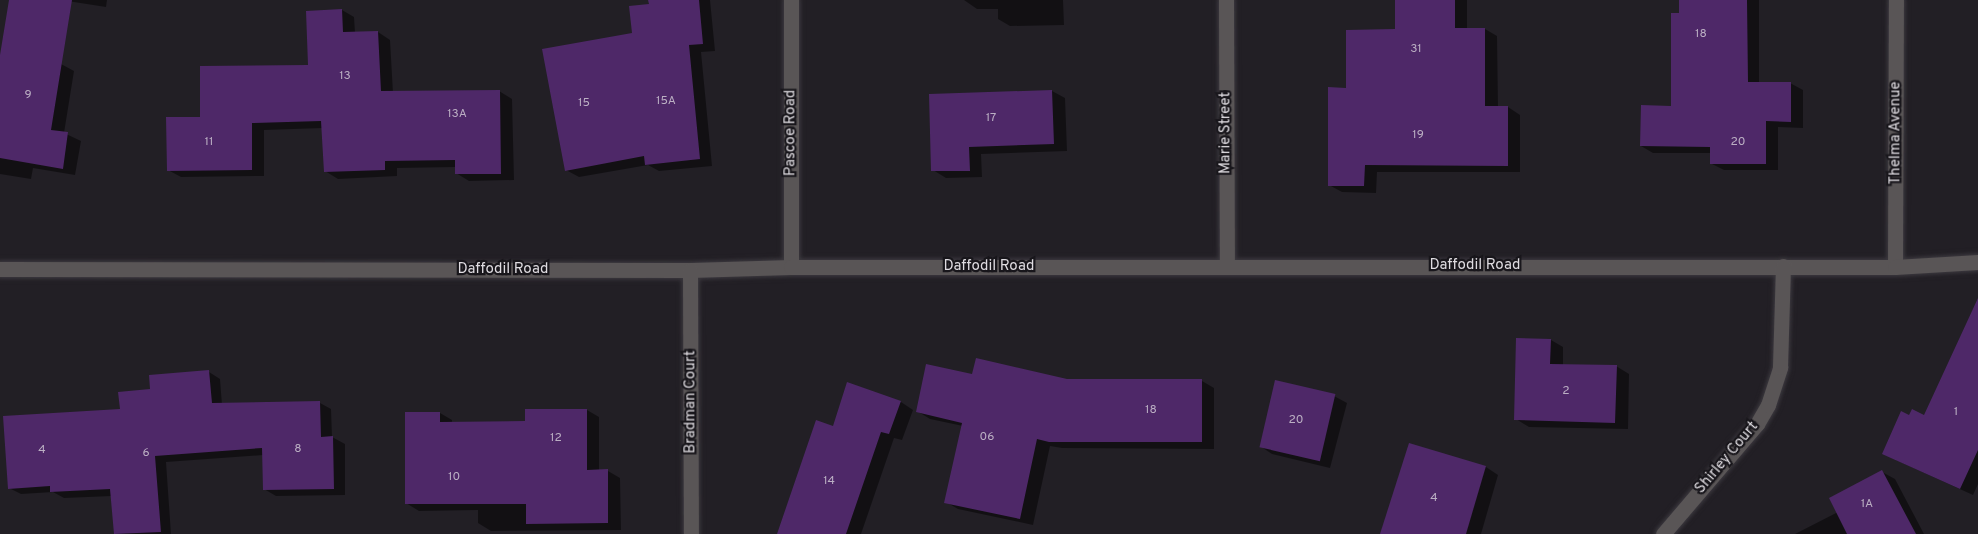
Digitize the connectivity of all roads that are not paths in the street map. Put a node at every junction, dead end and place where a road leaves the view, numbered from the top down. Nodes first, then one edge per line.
1 (790, 0) edge
2 (1226, 0) edge
3 (1896, 0) edge
4 (1978, 262) edge
5 (1227, 266) junction
6 (1783, 266) junction
7 (791, 267) junction
8 (1895, 267) junction
9 (0, 269) edge
10 (690, 270) junction
11 (692, 534) edge
12 (1663, 534) edge

1 - 7 street, Pascoe Road
2 - 5 street, Marie Street
3 - 8 street, Thelma Avenue
4 - 8 street, Daffodil Road
5 - 6 street, Daffodil Road
5 - 7 street, Daffodil Road
6 - 8 street, Daffodil Road
6 - 12 street, Shirley Court
7 - 10 street, Daffodil Road
9 - 10 street, Daffodil Road
10 - 11 street, Bradman Court

